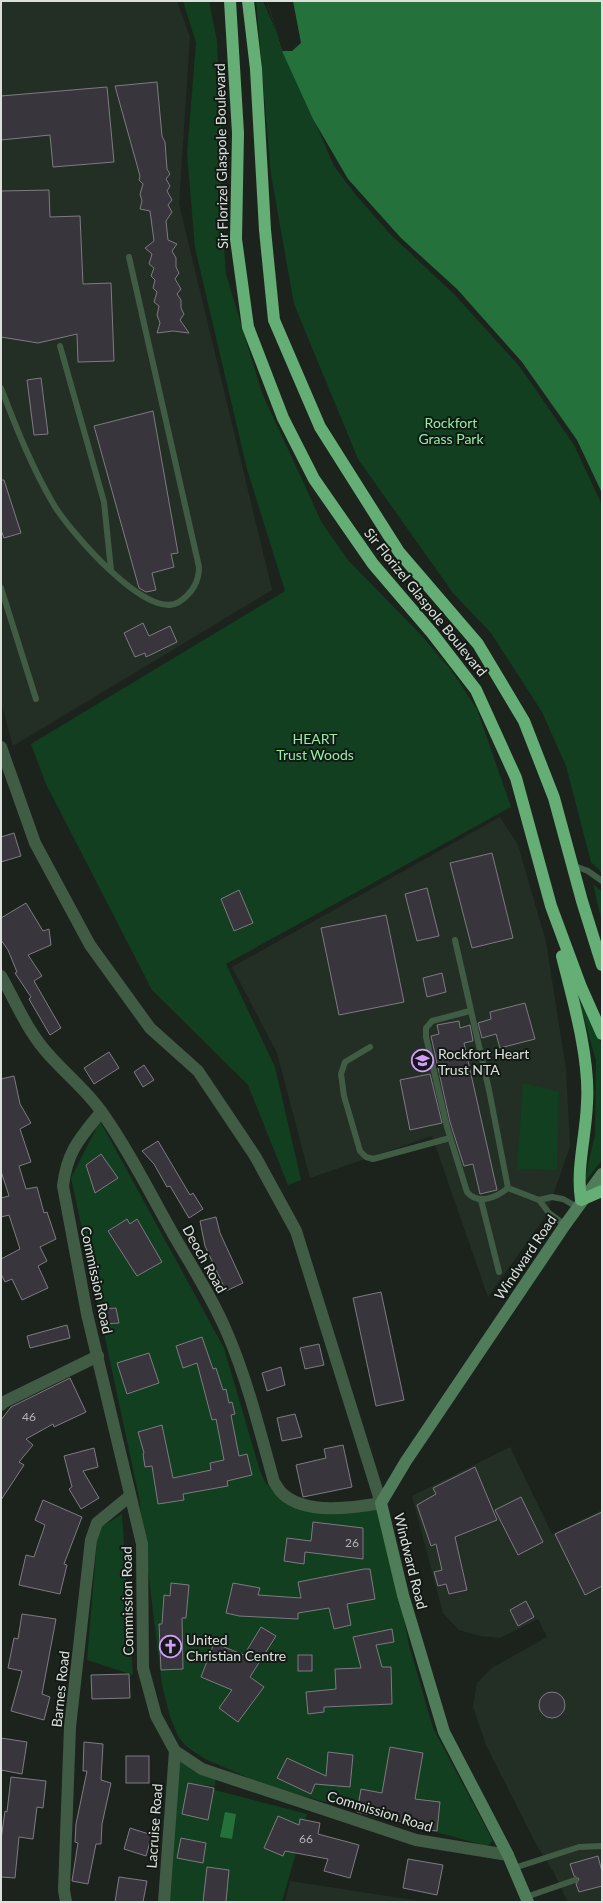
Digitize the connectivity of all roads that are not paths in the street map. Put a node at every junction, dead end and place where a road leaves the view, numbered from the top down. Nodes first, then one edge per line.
1 (230, 1) edge
2 (248, 1) edge
3 (129, 256) dead end
4 (60, 346) dead end
5 (1, 388) edge
6 (111, 570) junction
7 (1, 588) edge
8 (36, 699) dead end
9 (1, 747) edge
10 (572, 865) junction
11 (602, 881) edge
12 (551, 906) junction
13 (455, 940) dead end
14 (602, 965) edge
15 (1, 976) edge
16 (470, 1011) junction
17 (602, 1034) edge
18 (370, 1048) dead end
19 (101, 1112) junction
20 (450, 1138) junction
21 (602, 1174) edge
22 (508, 1188) junction
23 (602, 1192) edge
24 (481, 1200) junction
25 (539, 1200) junction
26 (579, 1204) junction
27 (565, 1224) junction
28 (499, 1272) dead end
29 (98, 1356) junction
30 (2, 1402) edge
31 (130, 1496) junction
32 (381, 1503) junction
33 (175, 1751) junction
34 (602, 1846) edge
35 (508, 1855) junction
36 (514, 1868) junction
37 (575, 1880) dead end
38 (527, 1899) edge
39 (66, 1902) edge
40 (164, 1902) edge

1 - 12 highway, Sir Florizel Glaspole Boulevard
2 - 10 highway, Sir Florizel Glaspole Boulevard
3 - 6 lane
4 - 6 lane
5 - 6 lane
7 - 8 lane
9 - 32 street
10 - 11 lane
10 - 14 highway, Sir Florizel Glaspole Boulevard
12 - 17 highway, Sir Florizel Glaspole Boulevard
12 - 26 highway
13 - 16 lane
15 - 19 street, Deoch Road
16 - 20 lane
16 - 22 lane
18 - 20 lane
19 - 29 street, Commission Road
19 - 32 street, Deoch Road
20 - 24 lane
21 - 26 main road, Windward Road
22 - 24 lane
22 - 25 lane
23 - 26 highway
24 - 28 lane
25 - 26 lane
25 - 27 lane
26 - 27 main road, Windward Road
27 - 32 main road, Windward Road
29 - 30 street
29 - 31 street, Commission Road
31 - 33 street, Commission Road
31 - 39 street, Barnes Road
32 - 35 main road, Windward Road
33 - 35 street, Commission Road
33 - 40 street, Lacruise Road
34 - 36 lane
35 - 36 main road, Windward Road
36 - 38 main road, Windward Road
37 - 38 lane

